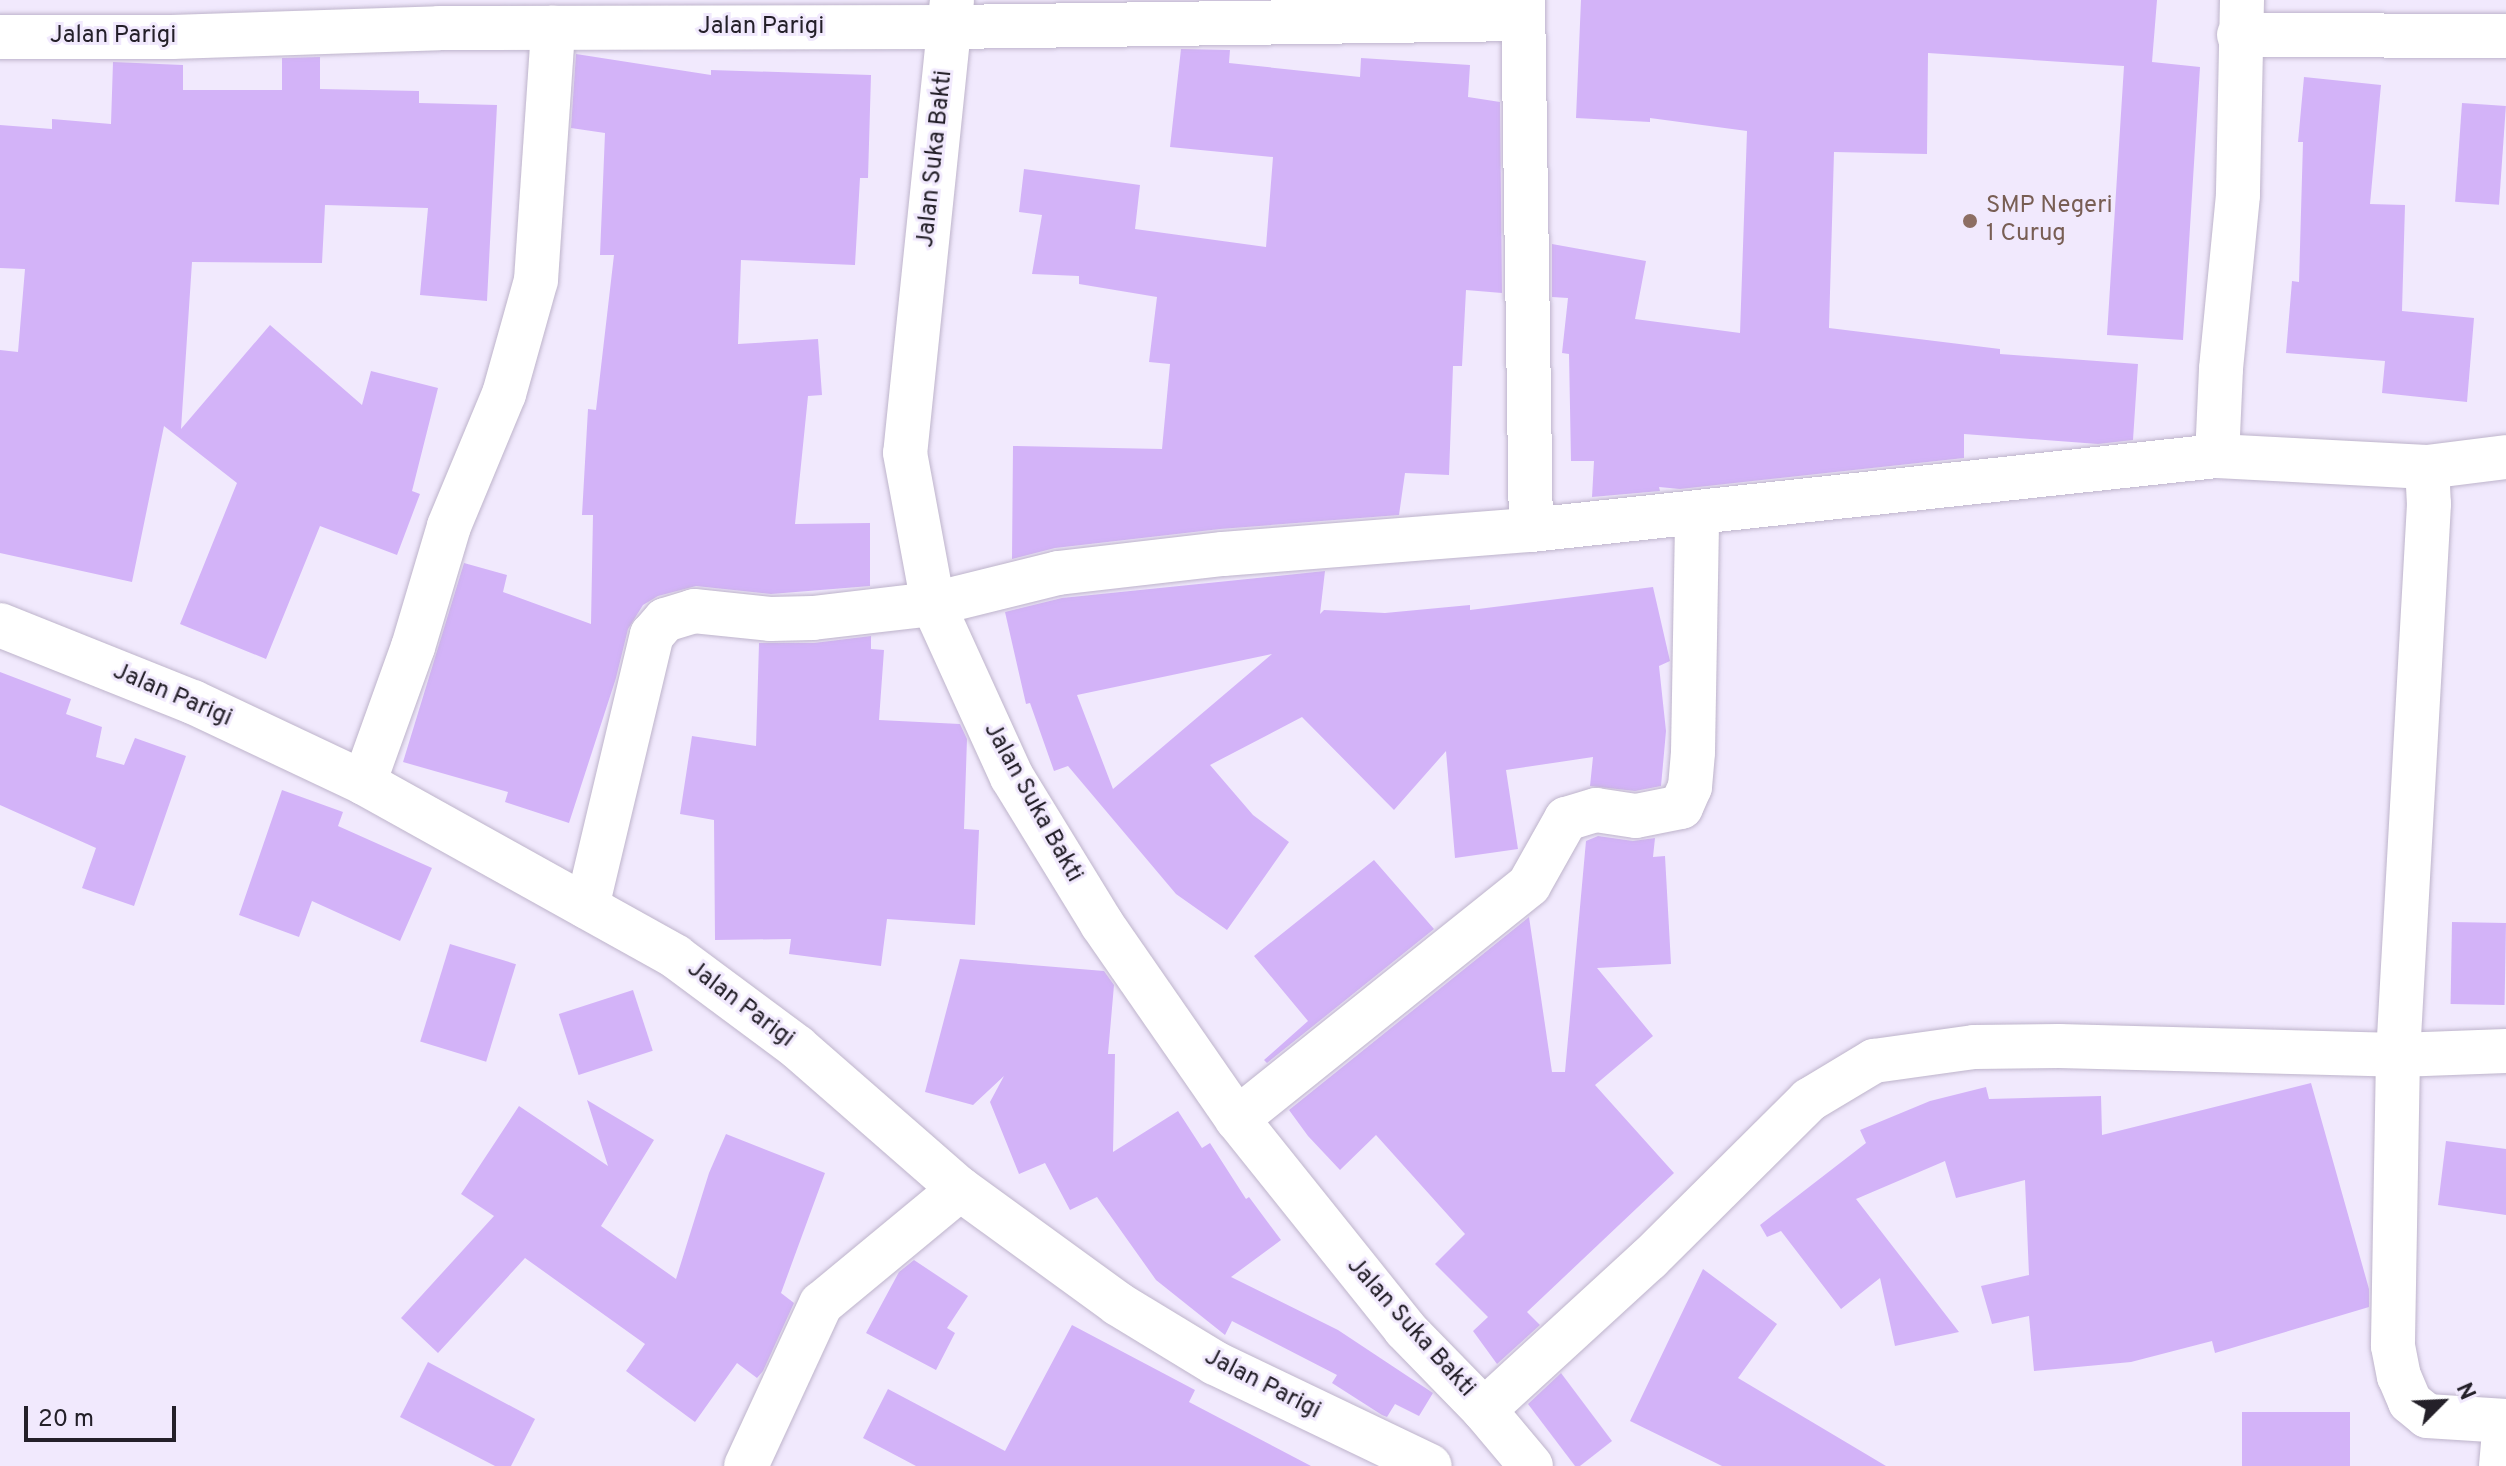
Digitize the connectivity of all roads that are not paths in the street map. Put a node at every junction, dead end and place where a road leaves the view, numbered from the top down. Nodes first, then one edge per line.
1 (1522, 9) edge
2 (950, 14) edge
3 (2240, 18) edge
4 (172, 19) edge
5 (553, 28) junction
6 (2506, 36) edge
7 (0, 37) edge
8 (2217, 456) junction
9 (2506, 457) edge
10 (2427, 467) junction
11 (1697, 513) junction
12 (1531, 530) junction
13 (933, 604) junction
14 (0, 625) edge
15 (364, 783) junction
16 (587, 907) junction
17 (2506, 1051) edge
18 (2398, 1055) junction
19 (1237, 1119) junction
20 (960, 1189) junction
21 (1484, 1410) junction
22 (2505, 1421) edge
23 (746, 1466) edge
24 (1430, 1466) edge
25 (1531, 1466) edge
26 (2501, 1466) edge

1 - 2 street, Jalan Parigi
1 - 12 street
2 - 5 street, Jalan Parigi
2 - 13 street, Jalan Suka Bakti
3 - 6 street
3 - 8 street
4 - 5 street, Jalan Parigi
4 - 7 street, Jalan Parigi
5 - 15 street
8 - 10 street
8 - 11 street
9 - 10 street
10 - 18 street
11 - 12 street
11 - 19 street
12 - 13 street
13 - 16 street
13 - 19 street, Jalan Suka Bakti
14 - 15 street, Jalan Parigi
15 - 16 street, Jalan Parigi
16 - 20 street, Jalan Parigi
17 - 18 street
18 - 21 street
18 - 22 street
19 - 21 street, Jalan Suka Bakti
20 - 23 street
20 - 24 street, Jalan Parigi
21 - 25 street, Jalan Suka Bakti
22 - 26 street

